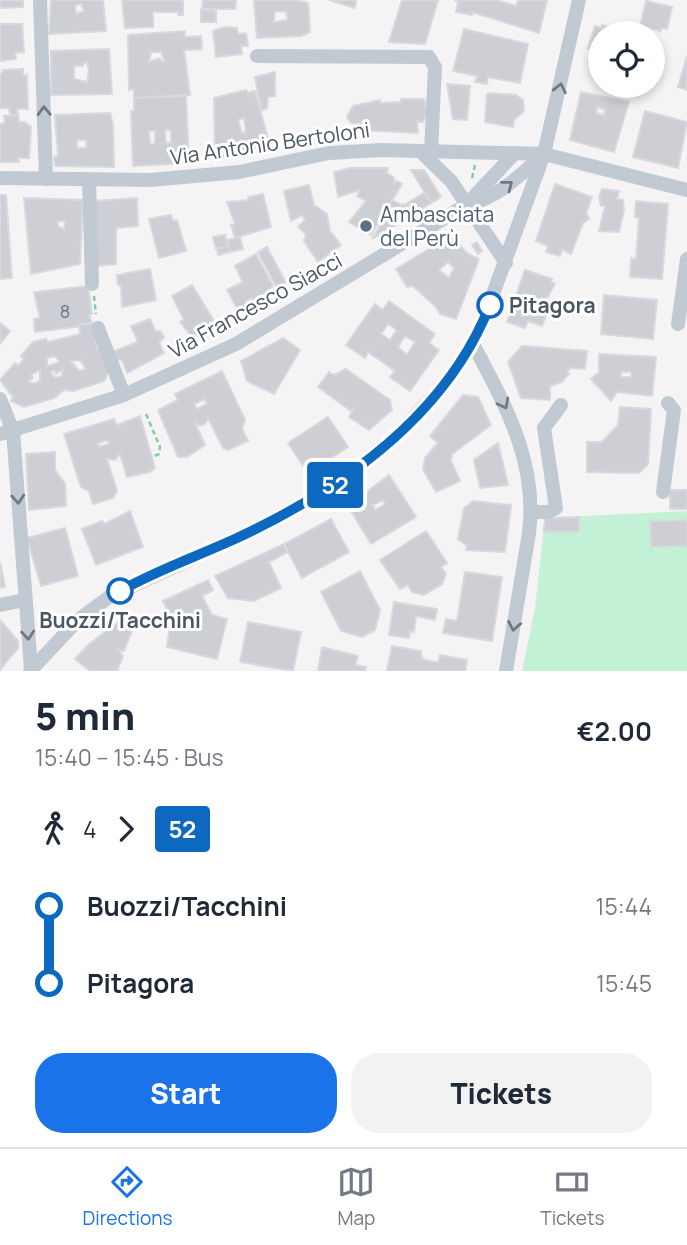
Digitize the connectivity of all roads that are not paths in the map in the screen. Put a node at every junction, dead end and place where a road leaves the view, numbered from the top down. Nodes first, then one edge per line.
1 (40, 0) edge
2 (579, 0) edge
3 (257, 56) dead end
4 (425, 151) junction
5 (514, 154) junction
6 (544, 154) junction
7 (0, 178) edge
8 (46, 179) junction
9 (89, 180) junction
10 (687, 190) edge
11 (466, 205) junction
12 (687, 259) edge
13 (506, 262) junction
14 (92, 284) road end
15 (678, 324) dead end
16 (98, 328) road end
17 (473, 344) junction
18 (124, 395) junction
19 (0, 399) edge
20 (667, 403) dead end
21 (561, 405) dead end
22 (7, 432) edge
23 (663, 492) dead end
24 (532, 512) junction
25 (25, 600) junction
26 (0, 605) edge
27 (30, 670) edge
28 (506, 671) edge

8 -> 1 street
6 -> 2 street
3 - 4 street
4 - 5 street, Via Antonio Bertoloni
4 - 9 street, Via Antonio Bertoloni
4 - 11 street
5 - 6 street, Via Antonio Bertoloni
5 - 11 street
6 - 10 street
11 -> 6 street
6 - 13 street
7 - 8 street, Via Antonio Bertoloni
8 - 9 street, Via Antonio Bertoloni
9 - 14 street
11 - 13 street
11 - 18 street, Via Francesco Siacci
12 - 15 street
13 - 17 street
16 - 18 street
17 -> 24 street
17 - 27 street
18 - 22 street, Via Francesco Siacci
19 - 22 street
20 - 23 street
21 - 24 street
22 -> 25 street
24 -> 28 street
25 - 26 street
25 -> 27 street

